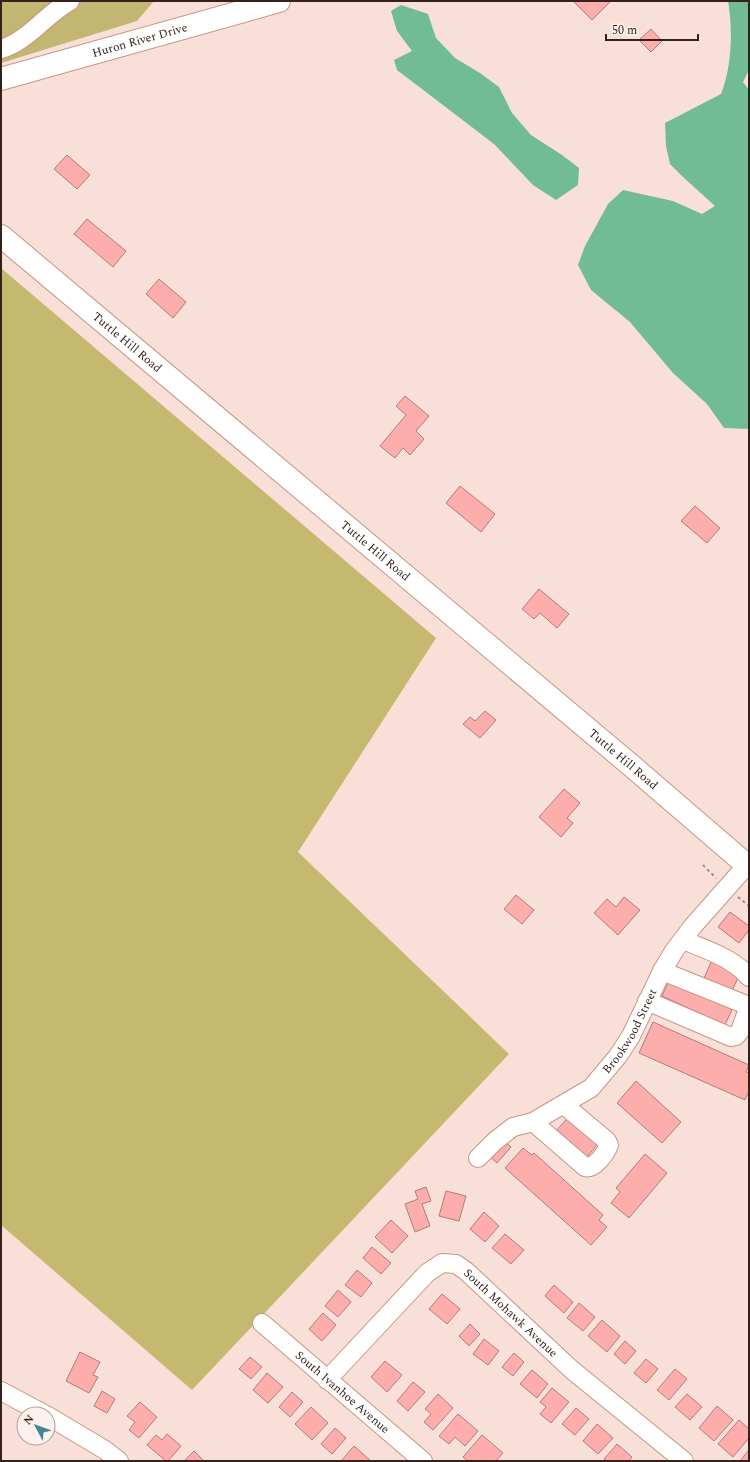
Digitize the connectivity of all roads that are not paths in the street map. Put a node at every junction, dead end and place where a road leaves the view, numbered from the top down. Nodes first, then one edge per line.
1 (70, 1) edge
2 (279, 1) edge
3 (1, 49) edge
4 (1, 79) edge
5 (1, 236) edge
6 (748, 866) edge
7 (683, 940) junction
8 (662, 971) junction
9 (749, 977) edge
10 (647, 1001) junction
11 (564, 1105) junction
12 (533, 1122) junction
13 (478, 1158) dead end
14 (262, 1323) dead end
15 (326, 1380) junction
16 (1, 1391) edge
17 (29, 1406) edge
18 (56, 1421) edge
19 (119, 1461) edge
20 (423, 1461) edge
21 (684, 1461) edge

1 - 3 street
2 - 4 main road, Huron River Drive
5 - 6 main road, Tuttle Hill Road
6 - 7 street, Brookwood Street
7 - 8 street, Brookwood Street
7 - 9 street
8 - 10 street, Brookwood Street
8 - 10 street
10 - 11 street, Brookwood Street
11 - 12 street, Brookwood Street
11 - 12 street
12 - 13 street, Brookwood Street
14 - 15 street, South Ivanhoe Avenue
15 - 20 street, South Ivanhoe Avenue
15 - 21 street, South Mohawk Avenue
16 - 17 street
18 - 19 street

